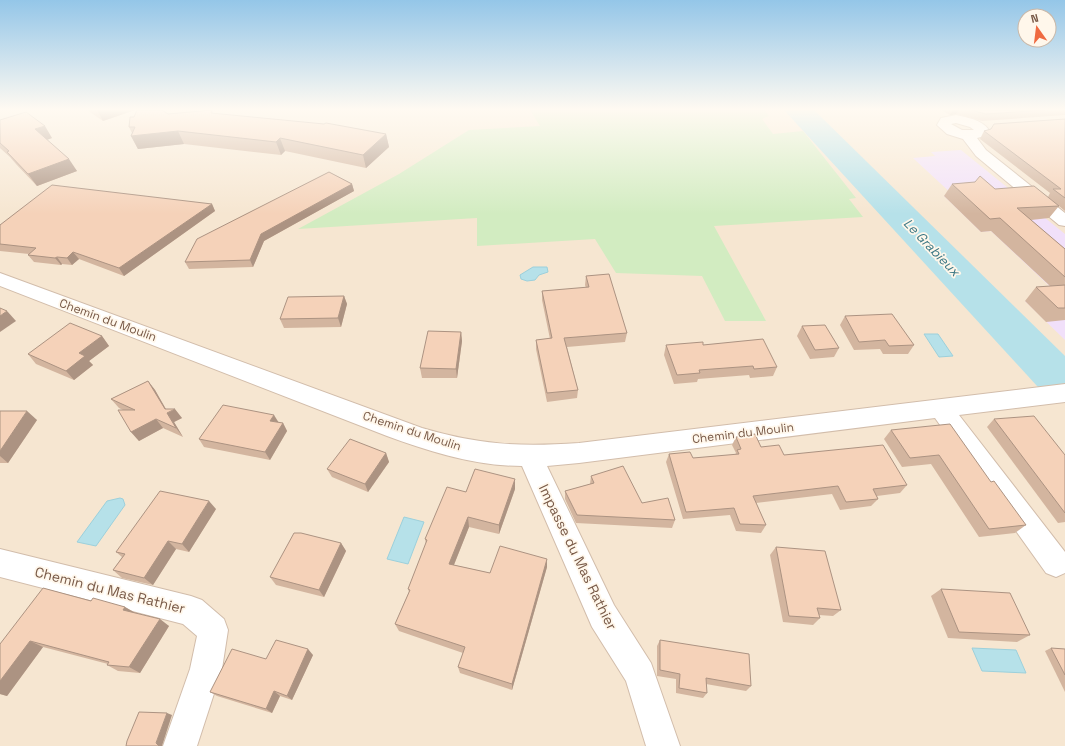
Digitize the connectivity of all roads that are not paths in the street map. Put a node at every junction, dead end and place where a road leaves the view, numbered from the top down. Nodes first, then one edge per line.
1 (978, 145) edge
2 (1065, 221) edge
3 (0, 279) edge
4 (1065, 393) edge
5 (941, 409) junction
6 (530, 456) junction
7 (0, 563) edge
8 (1056, 563) dead end
9 (180, 746) edge
10 (663, 746) edge

1 - 2 street
3 - 6 street, Chemin du Moulin
4 - 5 street, Chemin du Moulin
5 - 6 street, Chemin du Moulin
5 - 8 street
6 - 10 street, Impasse du Mas Rathier
7 - 9 street, Chemin du Mas Rathier

